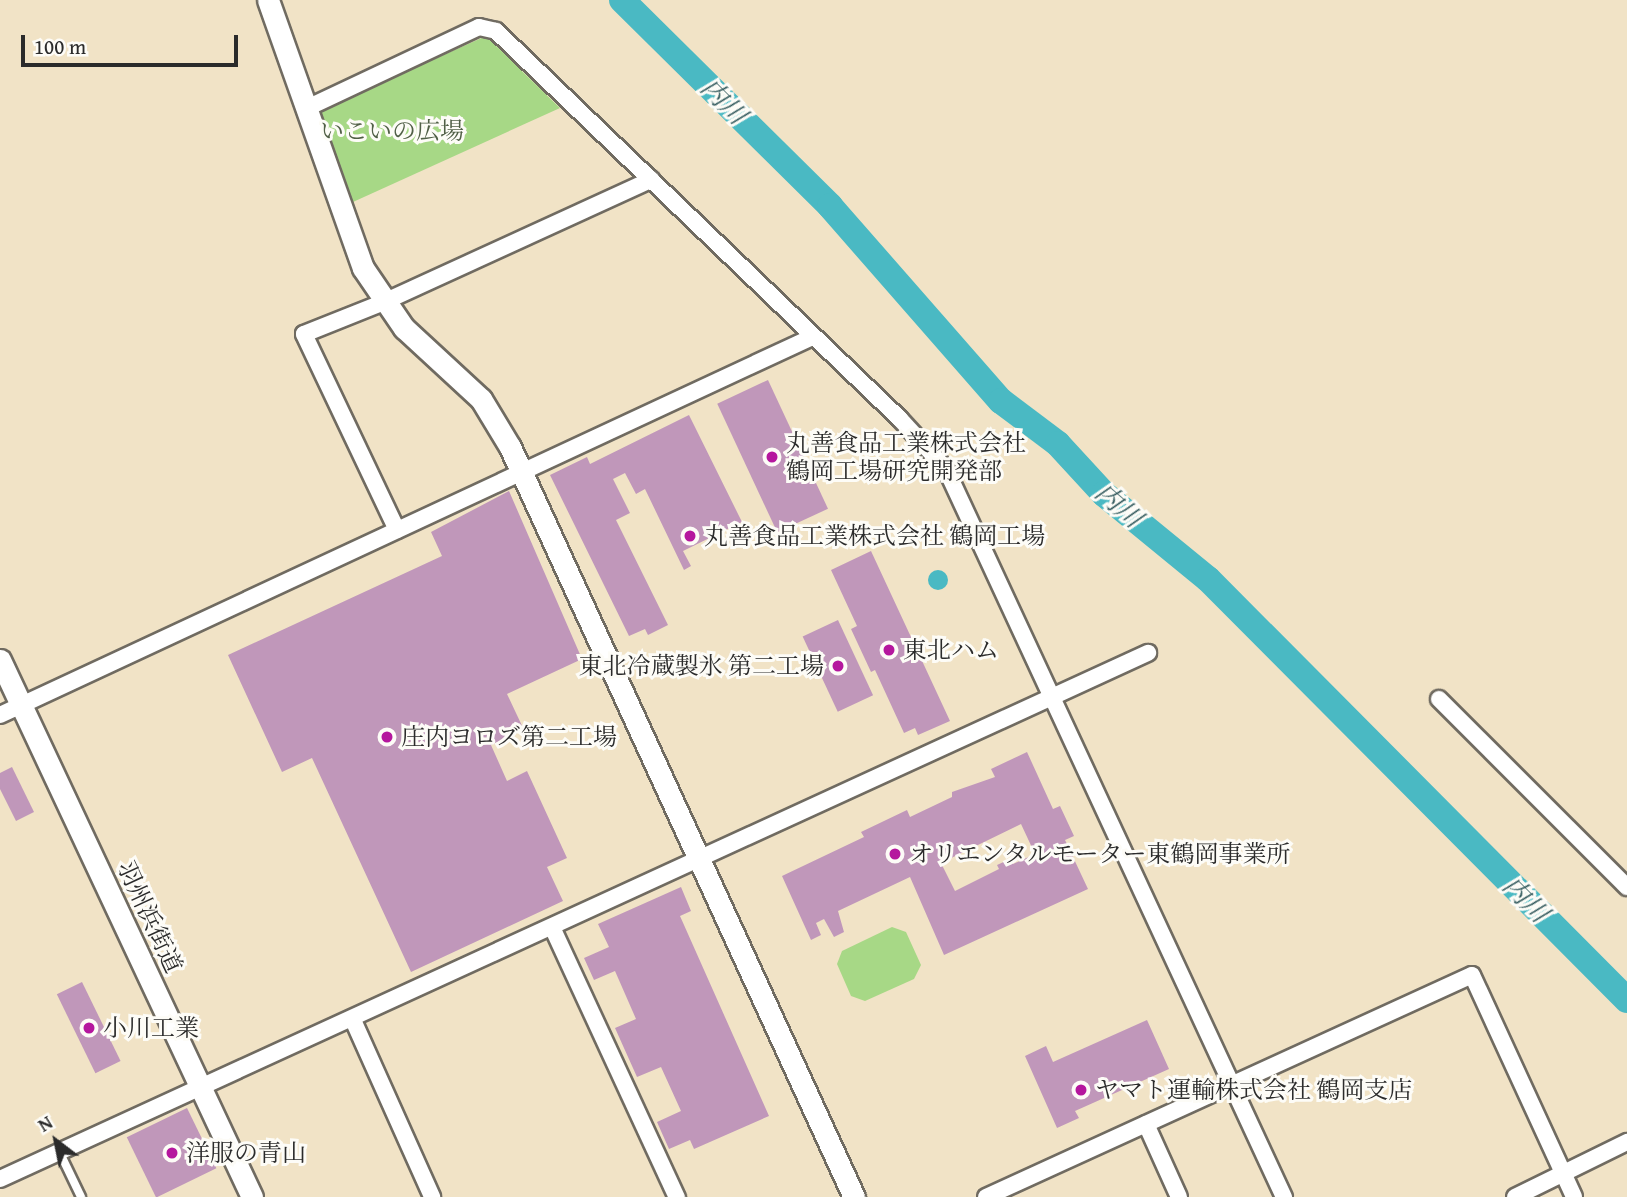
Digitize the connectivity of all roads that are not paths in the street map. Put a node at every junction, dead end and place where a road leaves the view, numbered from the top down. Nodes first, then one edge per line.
1 (268, 0) edge
2 (307, 108) junction
3 (651, 180) junction
4 (384, 302) junction
5 (812, 337) junction
6 (521, 472) junction
7 (397, 530) junction
8 (1148, 653) dead end
9 (0, 660) edge
10 (1053, 696) junction
11 (1439, 699) dead end
12 (22, 705) junction
13 (0, 715) edge
14 (699, 858) junction
15 (1627, 887) edge
16 (552, 927) junction
17 (353, 1020) junction
18 (1233, 1085) junction
19 (200, 1086) junction
20 (1146, 1124) junction
21 (1627, 1142) edge
22 (59, 1151) junction
23 (1563, 1175) junction
24 (0, 1179) edge
25 (81, 1197) edge
26 (252, 1197) edge
27 (432, 1197) edge
28 (677, 1197) edge
29 (854, 1197) edge
30 (986, 1197) edge
31 (1179, 1197) edge
32 (1284, 1197) edge
33 (1515, 1197) edge
34 (1574, 1197) edge

1 - 2 street
2 - 3 street
2 - 4 street
3 - 4 street
3 - 5 street
4 - 6 street
4 - 7 street
5 - 6 street
5 - 10 street
6 - 7 street
6 - 14 street
7 - 12 street
8 - 10 street
9 - 12 street, 羽州浜街道
10 - 14 street
10 - 18 street
11 - 15 street
12 - 13 street
12 - 19 street, 羽州浜街道
14 - 16 street
14 - 29 street
16 - 17 street
16 - 28 street
17 - 19 street
17 - 27 street
18 - 20 street
18 - 23 street
18 - 32 street
19 - 22 street
19 - 26 street, 羽州浜街道
20 - 30 street
20 - 31 street
21 - 23 street
22 - 24 street
22 - 25 lane
23 - 33 street
23 - 34 street

